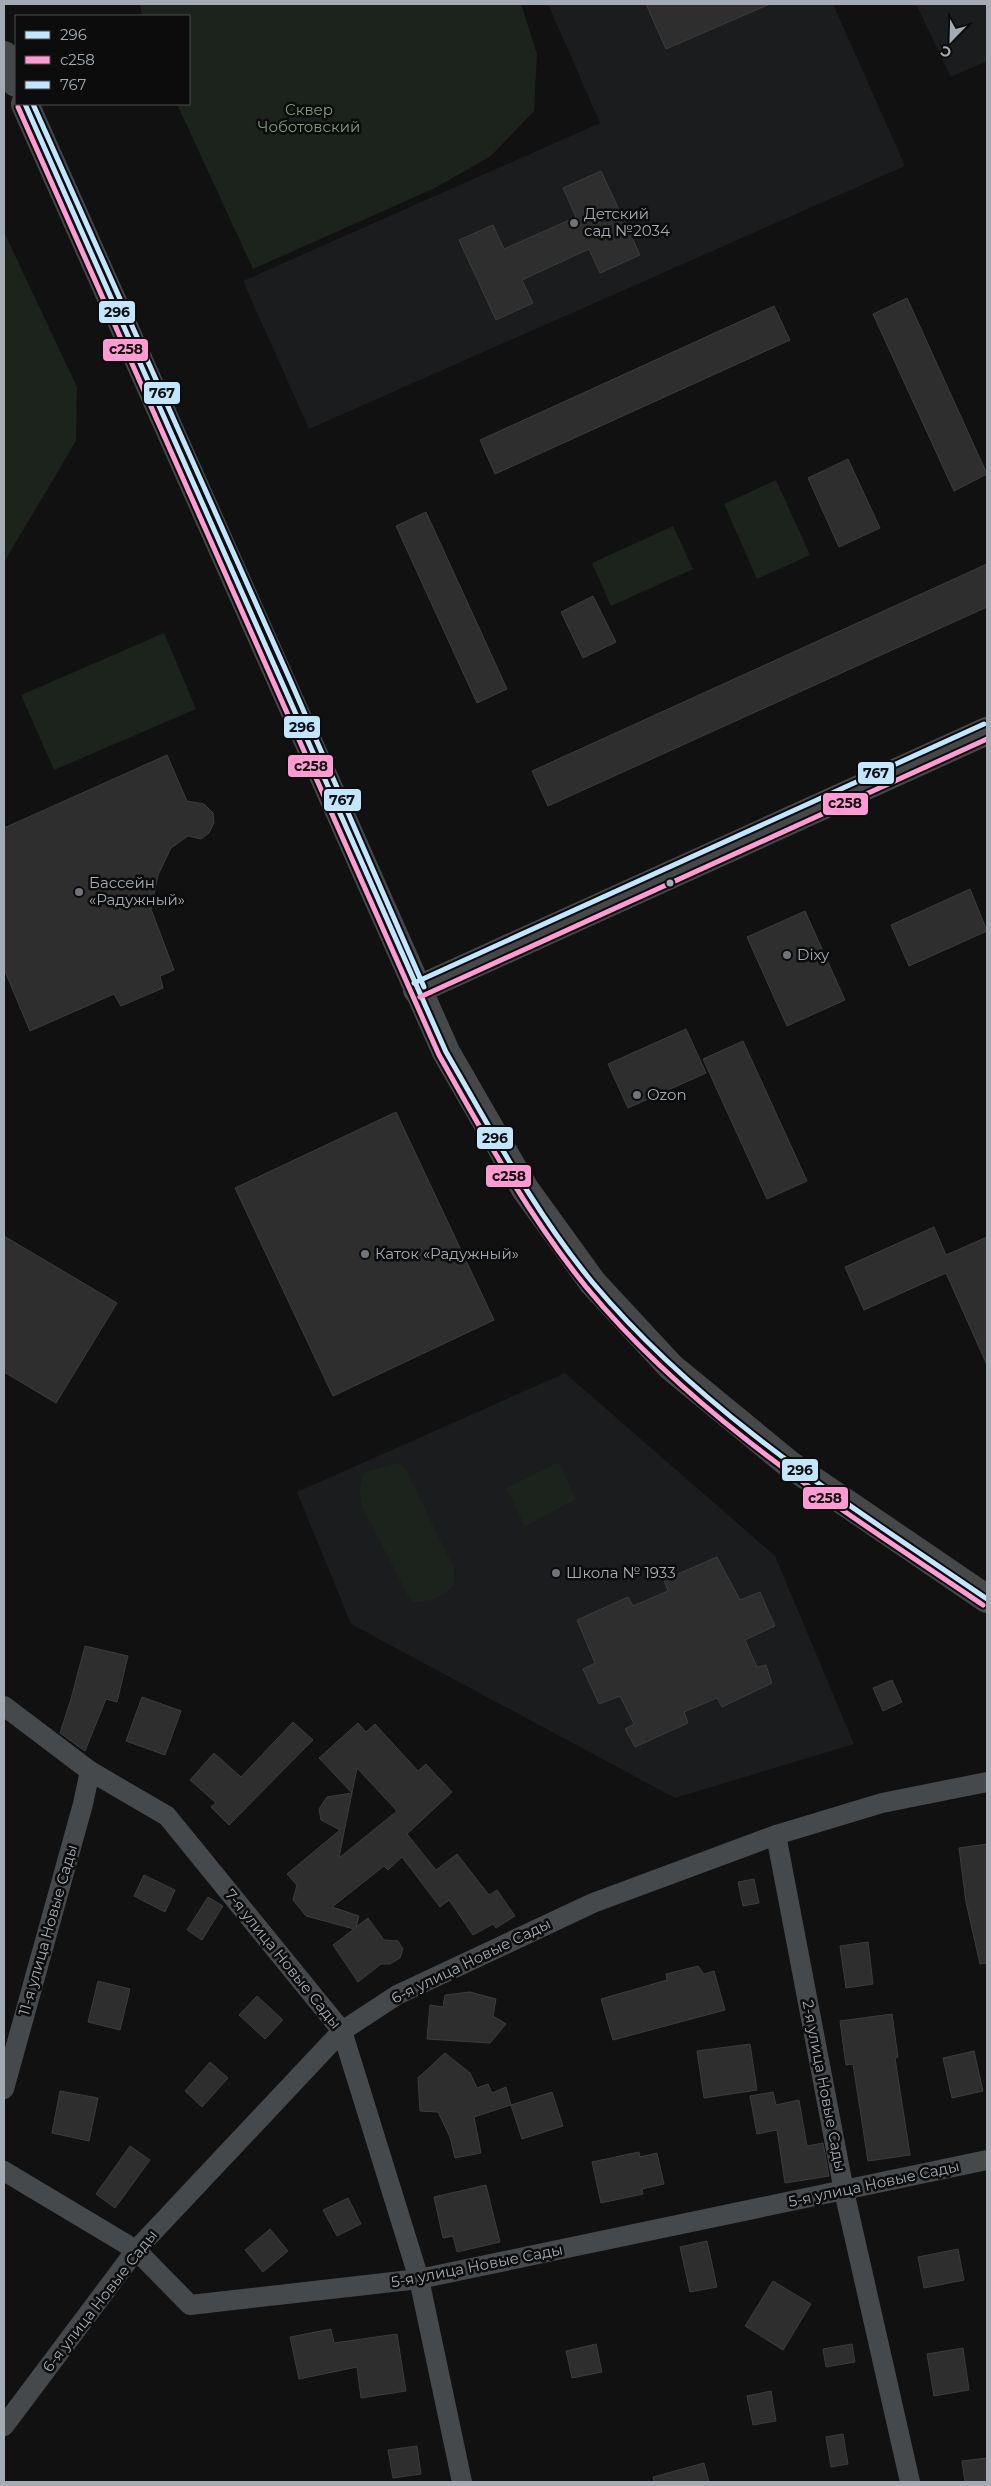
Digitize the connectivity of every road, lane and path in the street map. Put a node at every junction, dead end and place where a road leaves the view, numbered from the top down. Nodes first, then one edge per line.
1 (4, 55) edge
2 (15, 81) edge
3 (25, 105) edge
4 (987, 731) edge
5 (417, 990) junction
6 (987, 1599) edge
7 (4, 1706) edge
8 (90, 1771) junction
9 (987, 1782) edge
10 (776, 1835) junction
11 (342, 2031) junction
12 (4, 2089) edge
13 (987, 2160) edge
14 (4, 2171) edge
15 (844, 2191) junction
16 (136, 2250) junction
17 (419, 2279) junction
18 (4, 2426) edge
19 (462, 2482) edge
20 (910, 2482) edge

1 - 2 main road
3 - 5 main road
4 - 5 main road
5 - 6 main road
7 - 8 street, 7-я улица Новые Сады
8 - 11 street, 7-я улица Новые Сады
8 - 12 street, 11-я улица Новые Сады
9 - 10 street, 6-я улица Новые Сады
10 - 11 street, 6-я улица Новые Сады
10 - 15 street, 2-я улица Новые Сады
11 - 16 street, 6-я улица Новые Сады
11 - 17 street, 7-я улица Новые Сады
13 - 15 street, 5-я улица Новые Сады
14 - 16 street, 5-я улица Новые Сады
15 - 17 street, 5-я улица Новые Сады
15 - 20 street, 2-я улица Новые Сады
16 - 17 street, 5-я улица Новые Сады
16 - 18 street, 6-я улица Новые Сады
17 - 19 street, 7-я улица Новые Сады

